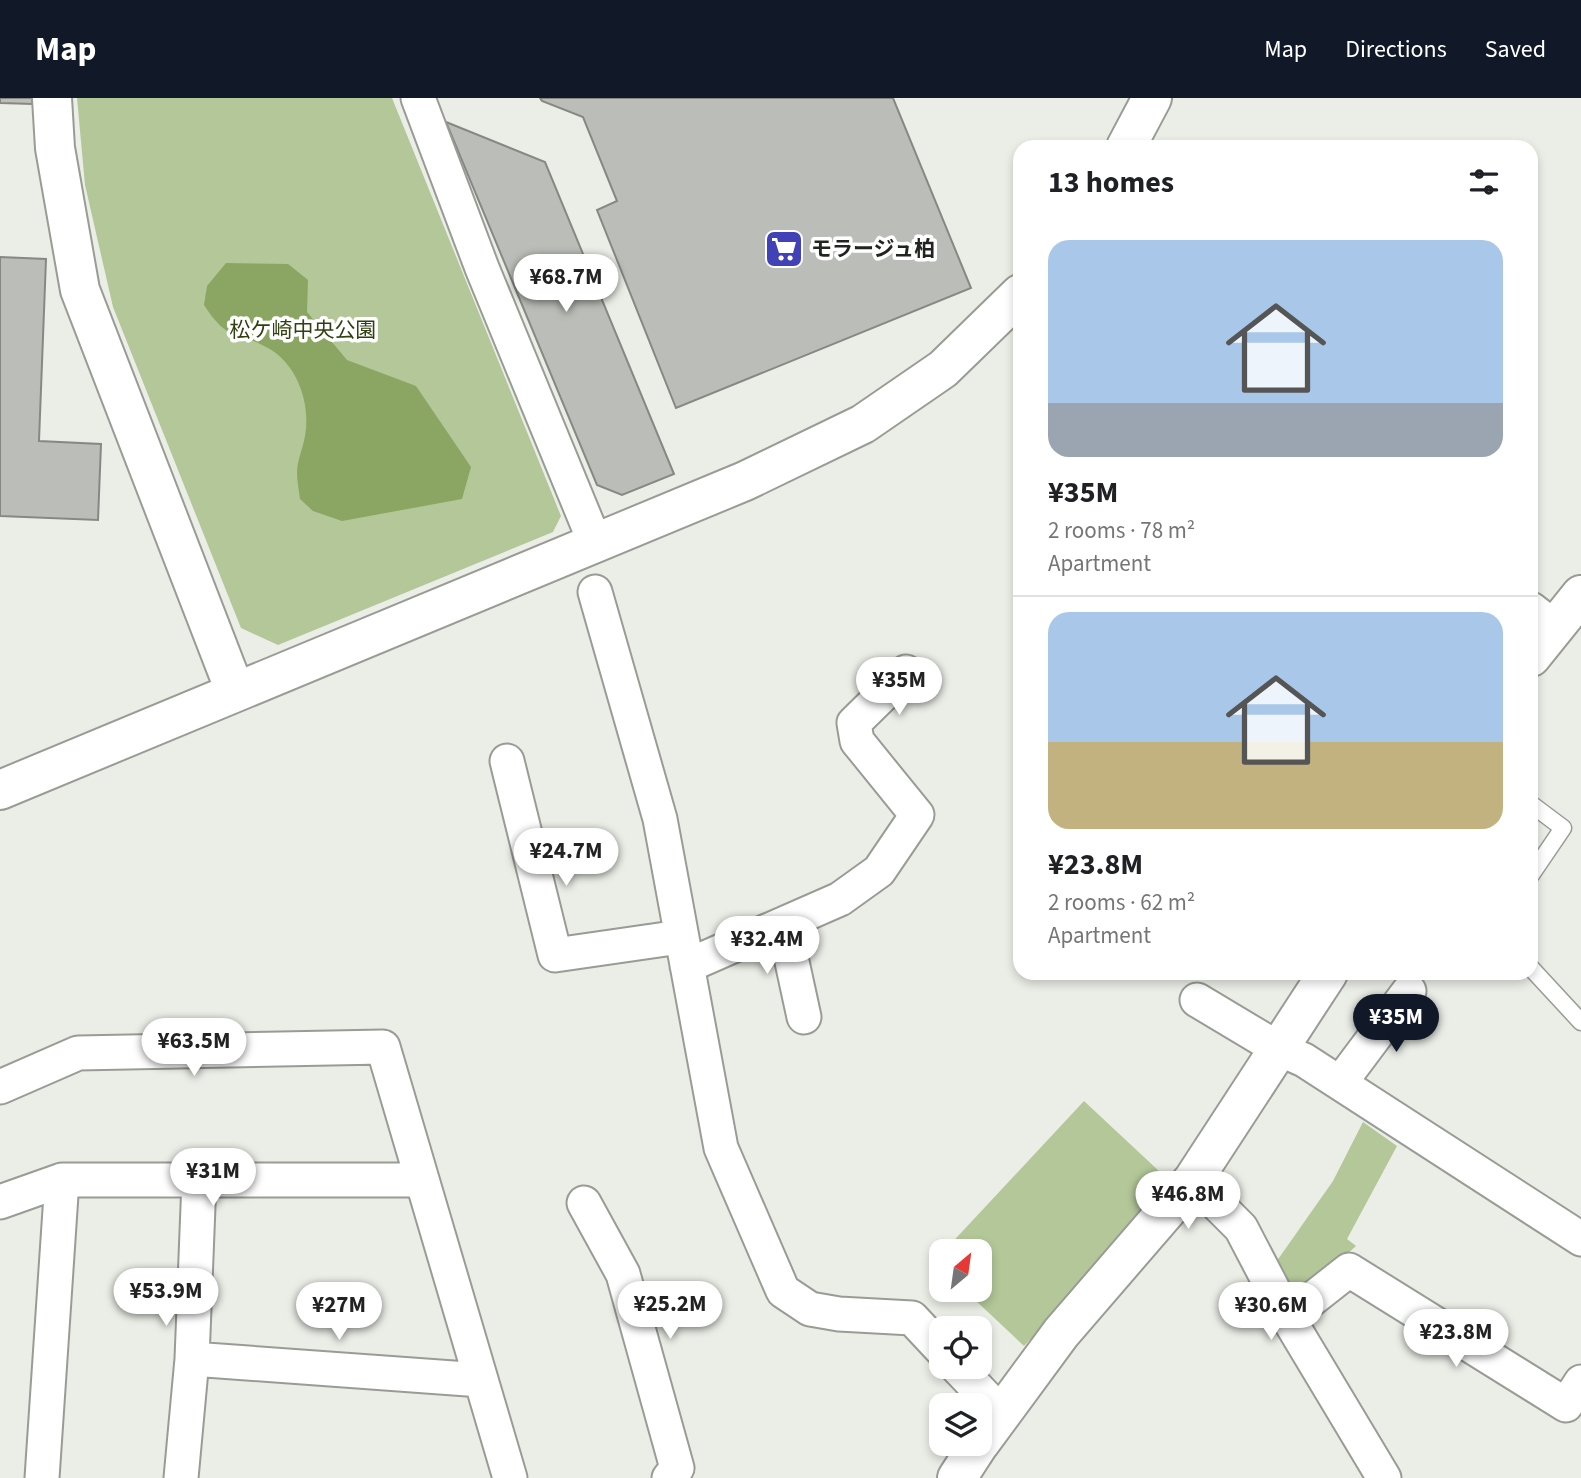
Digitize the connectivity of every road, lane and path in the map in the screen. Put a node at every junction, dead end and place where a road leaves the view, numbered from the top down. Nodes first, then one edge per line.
1 (52, 98) edge
2 (418, 98) edge
3 (1152, 98) edge
4 (1130, 140) edge
5 (1013, 301) edge
6 (596, 545) junction
7 (595, 592) dead end
8 (1581, 595) edge
9 (1538, 631) edge
10 (906, 672) dead end
11 (235, 691) junction
12 (507, 761) dead end
13 (0, 790) edge
14 (1538, 809) edge
15 (1538, 865) edge
16 (784, 925) junction
17 (683, 952) junction
18 (1538, 976) edge
19 (1323, 980) edge
20 (1409, 992) dead end
21 (1197, 1000) dead end
22 (804, 1017) dead end
23 (1581, 1022) edge
24 (1279, 1049) junction
25 (1340, 1083) junction
26 (0, 1087) edge
27 (62, 1180) junction
28 (420, 1180) junction
29 (1192, 1180) junction
30 (199, 1181) junction
31 (0, 1202) edge
32 (584, 1203) dead end
33 (1581, 1239) edge
34 (1289, 1318) junction
35 (929, 1336) edge
36 (192, 1359) junction
37 (481, 1380) junction
38 (1581, 1382) edge
39 (992, 1425) edge
40 (971, 1456) edge
41 (42, 1478) edge
42 (181, 1478) edge
43 (510, 1478) edge
44 (668, 1478) edge
45 (957, 1478) edge
46 (1384, 1478) edge

1 - 11 street
2 - 6 street
3 - 4 street
5 - 6 street
6 - 11 street
7 - 17 street
8 - 9 street
10 - 16 street
11 - 13 street
12 - 17 street
14 - 15 lane
16 - 17 street
16 - 22 street
17 - 35 street
18 - 23 lane
19 - 24 street
20 - 25 street
21 - 24 street
24 - 25 street
24 - 29 street
25 - 33 street
26 - 28 street
27 - 30 street
27 - 31 street
27 - 41 street
28 - 30 street
28 - 37 street
29 - 34 street
29 - 39 street
30 - 36 street
32 - 44 street
34 - 38 street
34 - 46 street
36 - 37 street
36 - 42 street
37 - 43 street
40 - 45 street

